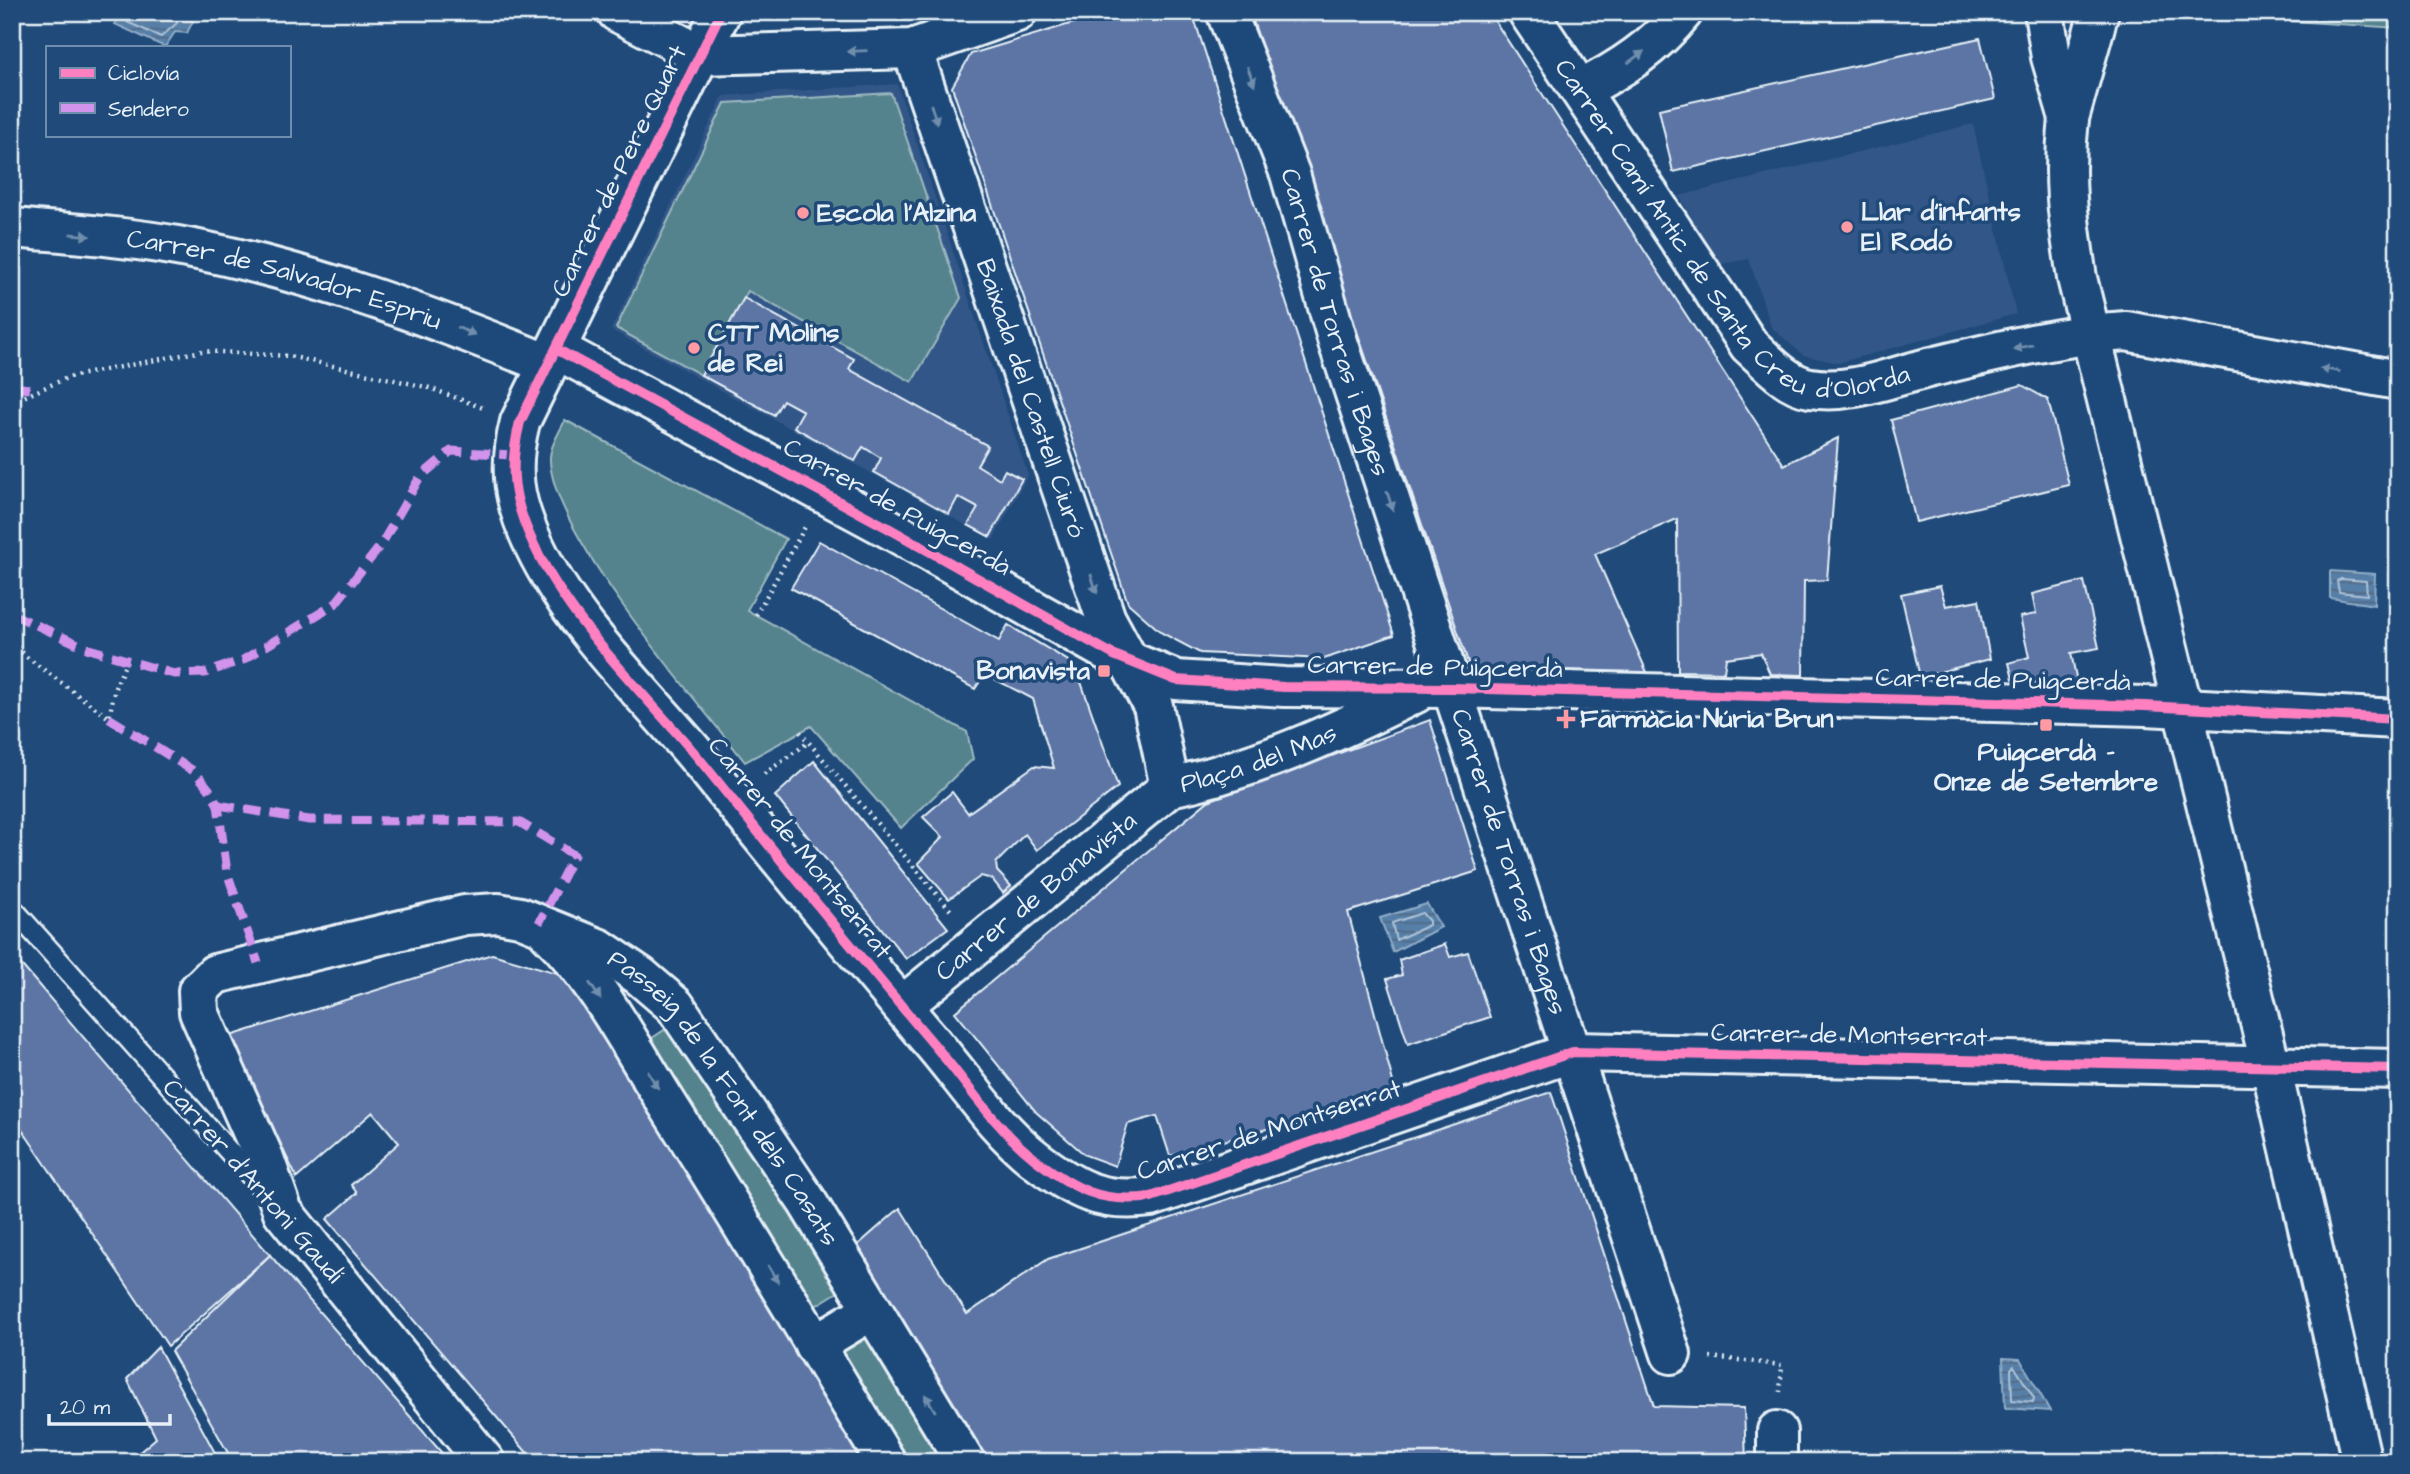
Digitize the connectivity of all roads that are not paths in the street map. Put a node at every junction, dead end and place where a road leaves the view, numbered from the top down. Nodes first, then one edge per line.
1 (617, 12) edge
2 (721, 12) edge
3 (1017, 12) edge
4 (1226, 12) edge
5 (1528, 12) edge
6 (1683, 12) edge
7 (2044, 12) edge
8 (2099, 12) edge
9 (912, 49) junction
10 (701, 55) junction
11 (1580, 89) junction
12 (2069, 118) junction
13 (12, 228) edge
14 (2090, 334) junction
15 (552, 356) junction
16 (2398, 380) edge
17 (1133, 664) junction
18 (1437, 689) junction
19 (2182, 708) junction
20 (2398, 719) edge
21 (1170, 787) junction
22 (12, 908) edge
23 (539, 923) junction
24 (675, 1006) junction
25 (902, 1006) junction
26 (616, 1023) junction
27 (1573, 1052) junction
28 (2271, 1067) junction
29 (2398, 1069) edge
30 (284, 1212) junction
31 (872, 1310) junction
32 (814, 1345) junction
33 (1671, 1354) road end
34 (480, 1460) edge
35 (886, 1462) edge
36 (965, 1462) edge
37 (2362, 1462) edge

1 - 10 street
2 - 10 street, Carrer de Pere Quart
3 - 9 street
4 -> 18 street, Carrer de Torras i Bages
5 - 11 street, Carrer Camí Antic de Santa Creu d'Olorda
11 -> 6 street
7 - 12 street
8 - 12 street
9 -> 10 street
9 -> 17 street, Baixada del Castell Ciuró
10 - 15 street, Carrer de Pere Quart
14 -> 11 street, Carrer Camí Antic de Santa Creu d'Olorda
12 - 14 street
13 -> 15 street, Carrer de Salvador Espriu
16 -> 14 street, Carrer Camí Antic de Santa Creu d'Olorda
14 - 19 street
15 - 17 street, Carrer de Puigcerdà
15 - 25 street, Carrer de Montserrat
17 - 18 street, Carrer de Puigcerdà
17 - 21 street, Plaça del Mas
18 - 19 street, Carrer de Puigcerdà
18 - 21 street, Plaça del Mas
18 - 27 street, Carrer de Torras i Bages
19 - 20 street, Carrer de Puigcerdà
19 - 28 street
21 - 25 street, Carrer de Bonavista
22 - 30 lane, Carrer d'Antoni Gaudí
23 - 24 street, Passeig de la Font dels Casats
23 -> 26 street, Passeig de la Font dels Casats
23 - 30 street, Passeig de la Font dels Casats
24 - 26 street
24 - 31 street, Passeig de la Font dels Casats
25 - 27 street, Carrer de Montserrat
26 -> 32 street, Passeig de la Font dels Casats
27 - 28 street, Carrer de Montserrat
27 - 33 street, Carrer de Torras i Bages
28 - 29 street, Carrer de Montserrat
28 - 37 street
30 - 34 street, Carrer d'Antoni Gaudí
31 - 32 street
36 -> 31 street, Passeig de la Font dels Casats
32 - 35 street, Passeig de la Font dels Casats

